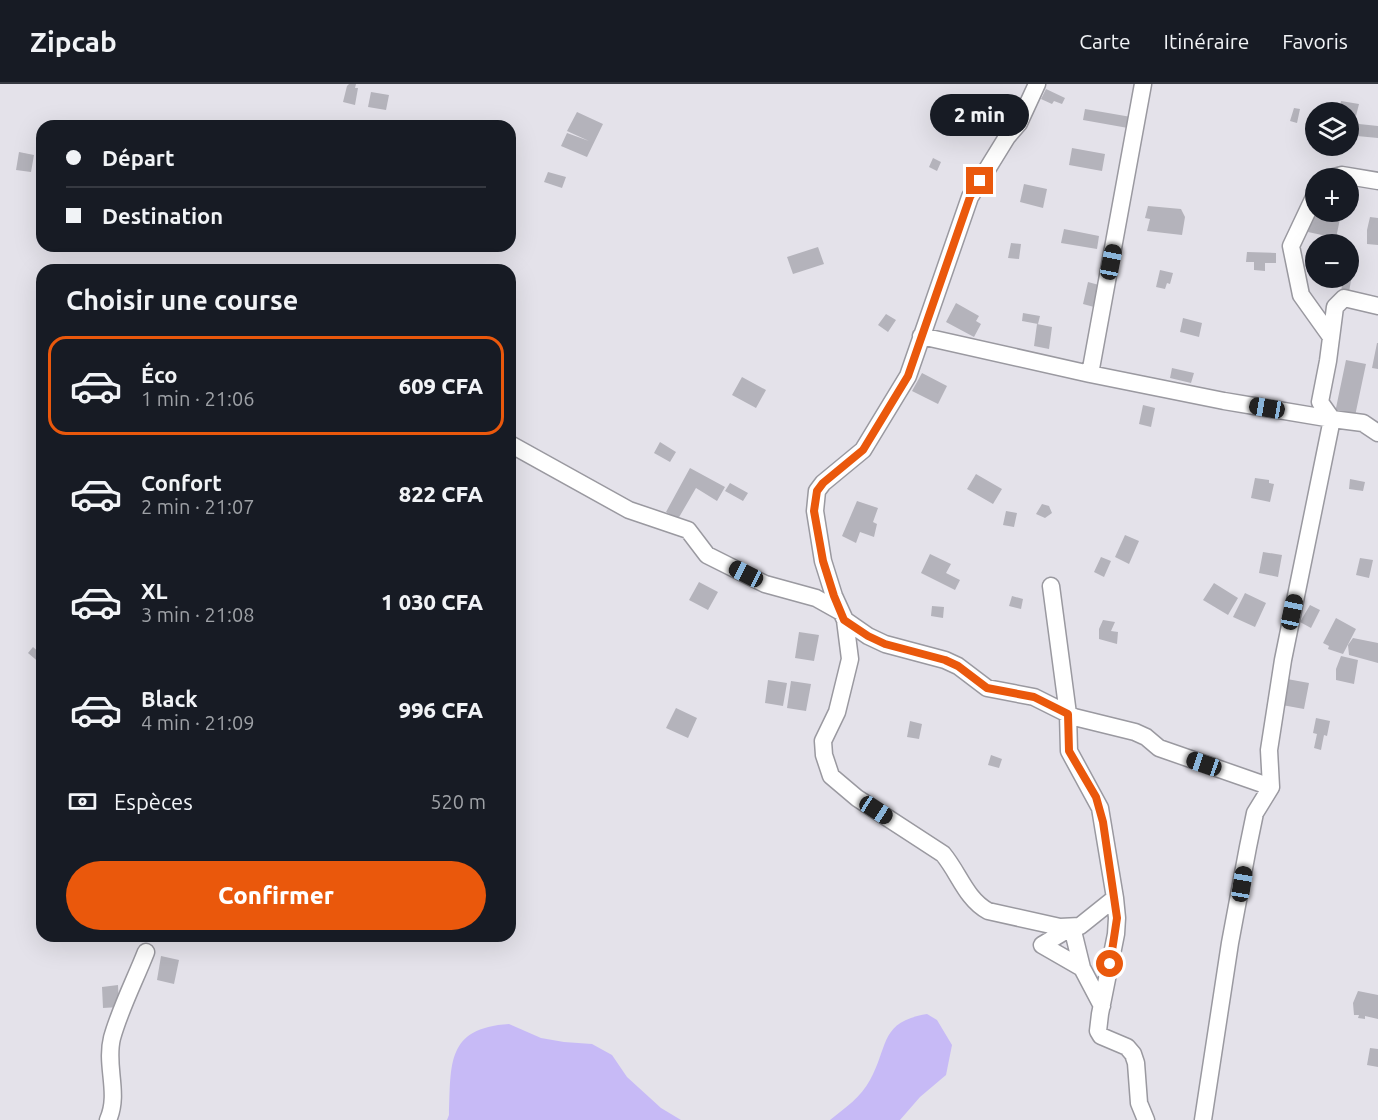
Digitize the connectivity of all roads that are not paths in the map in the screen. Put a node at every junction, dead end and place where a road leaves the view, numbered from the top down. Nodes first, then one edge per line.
1 (1037, 84) edge
2 (1143, 84) edge
3 (1359, 178) edge
4 (1378, 181) edge
5 (1305, 213) edge
6 (1378, 306) edge
7 (921, 336) junction
8 (1331, 337) junction
9 (1090, 374) junction
10 (1332, 419) junction
11 (1378, 434) edge
12 (516, 447) edge
13 (1051, 586) dead end
14 (843, 616) junction
15 (1068, 714) junction
16 (1271, 787) junction
17 (1115, 898) junction
18 (1072, 927) junction
19 (146, 952) dead end
20 (1082, 968) junction
21 (1102, 1005) junction
22 (108, 1120) edge
23 (1146, 1120) edge
24 (1203, 1120) edge

1 - 7 street
2 - 9 street
3 - 4 street
5 - 8 street
6 - 8 street
7 - 9 street
7 - 14 street
8 - 10 street
9 - 10 street
10 - 11 street
10 - 16 street
12 - 14 street
13 - 15 street
14 - 15 street
14 - 18 street
15 - 16 street
15 - 17 street
16 - 24 street
17 - 18 street
17 - 21 street
18 - 20 street
18 - 20 street
19 - 22 street
20 - 21 street
21 - 23 street

